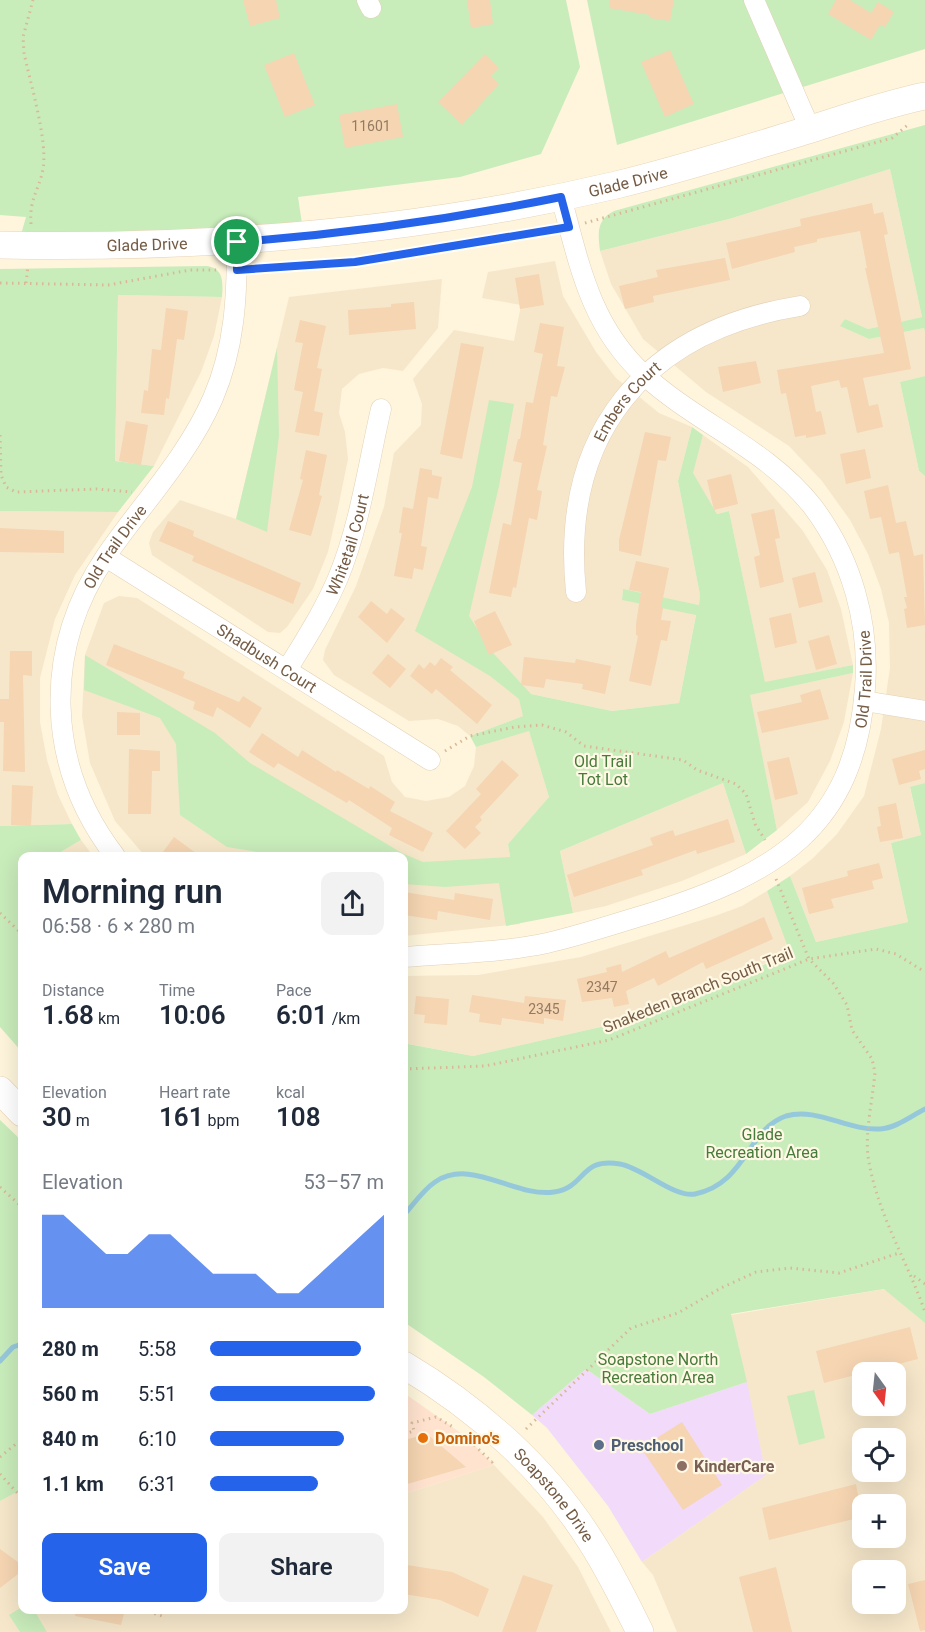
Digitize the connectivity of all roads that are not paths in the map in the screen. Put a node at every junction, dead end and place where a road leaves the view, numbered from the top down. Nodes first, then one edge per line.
1 (754, 0) edge
2 (925, 96) edge
3 (810, 129) junction
4 (561, 197) junction
5 (237, 242) junction
6 (0, 245) edge
7 (800, 306) dead end
8 (644, 375) junction
9 (381, 409) dead end
10 (106, 557) junction
11 (576, 592) dead end
12 (287, 670) junction
13 (864, 701) junction
14 (925, 711) edge
15 (430, 760) road end
16 (113, 852) edge
17 (408, 957) edge
18 (0, 1090) edge
19 (18, 1109) edge
20 (408, 1368) edge
21 (640, 1632) edge

1 - 3 street
2 - 3 street, Glade Drive
3 - 4 street, Glade Drive
4 - 5 street, Glade Drive
4 - 8 street, Old Trail Drive
5 - 6 street, Glade Drive
5 - 10 street, Old Trail Drive
7 - 8 street, Embers Court
8 - 11 street, Embers Court
8 - 13 street, Old Trail Drive
9 - 12 street, Whitetail Court
10 - 12 street, Shadbush Court
10 - 16 street, Old Trail Drive
12 - 15 street, Shadbush Court
13 - 14 street
13 - 17 street, Old Trail Drive
18 - 19 street
20 - 21 street, Soapstone Drive

